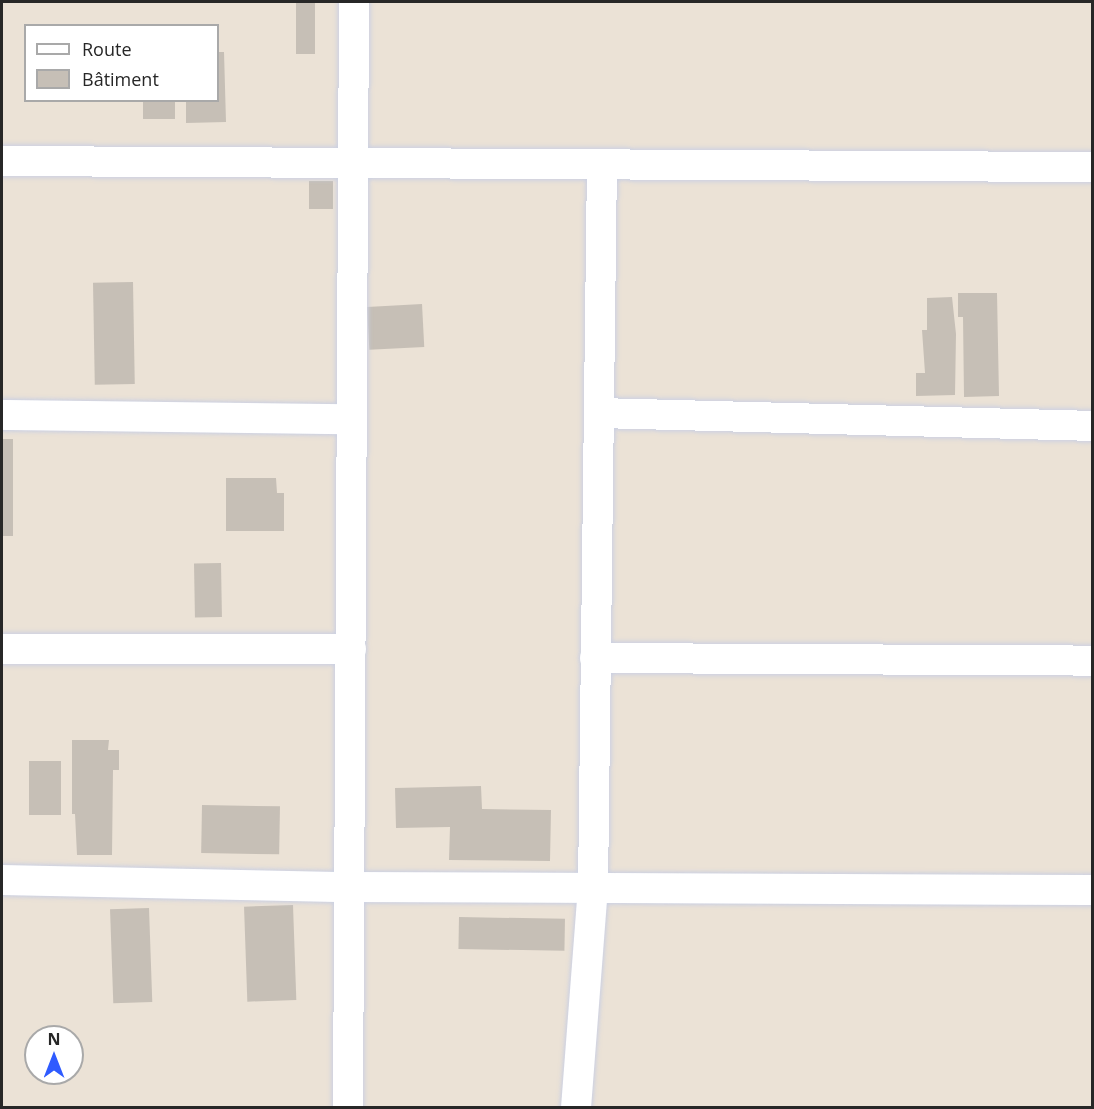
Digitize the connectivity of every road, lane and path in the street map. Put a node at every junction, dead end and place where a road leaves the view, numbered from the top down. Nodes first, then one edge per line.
1 (354, 2) edge
2 (2, 161) edge
3 (353, 163) junction
4 (602, 164) junction
5 (1092, 167) edge
6 (599, 413) junction
7 (2, 415) edge
8 (352, 418) junction
9 (1092, 426) edge
10 (2, 649) edge
11 (351, 649) junction
12 (596, 658) junction
13 (1092, 662) edge
14 (2, 880) edge
15 (349, 887) junction
16 (592, 888) junction
17 (1092, 890) edge
18 (348, 1107) edge
19 (576, 1107) edge

1 - 3 street
2 - 3 street
3 - 4 street
3 - 8 street
4 - 5 street
4 - 6 street
6 - 9 street
6 - 12 street
7 - 8 street
8 - 11 street
10 - 11 street
11 - 15 street
12 - 13 street
12 - 16 street
14 - 15 street
15 - 16 street
15 - 18 street
16 - 17 street
16 - 19 street

